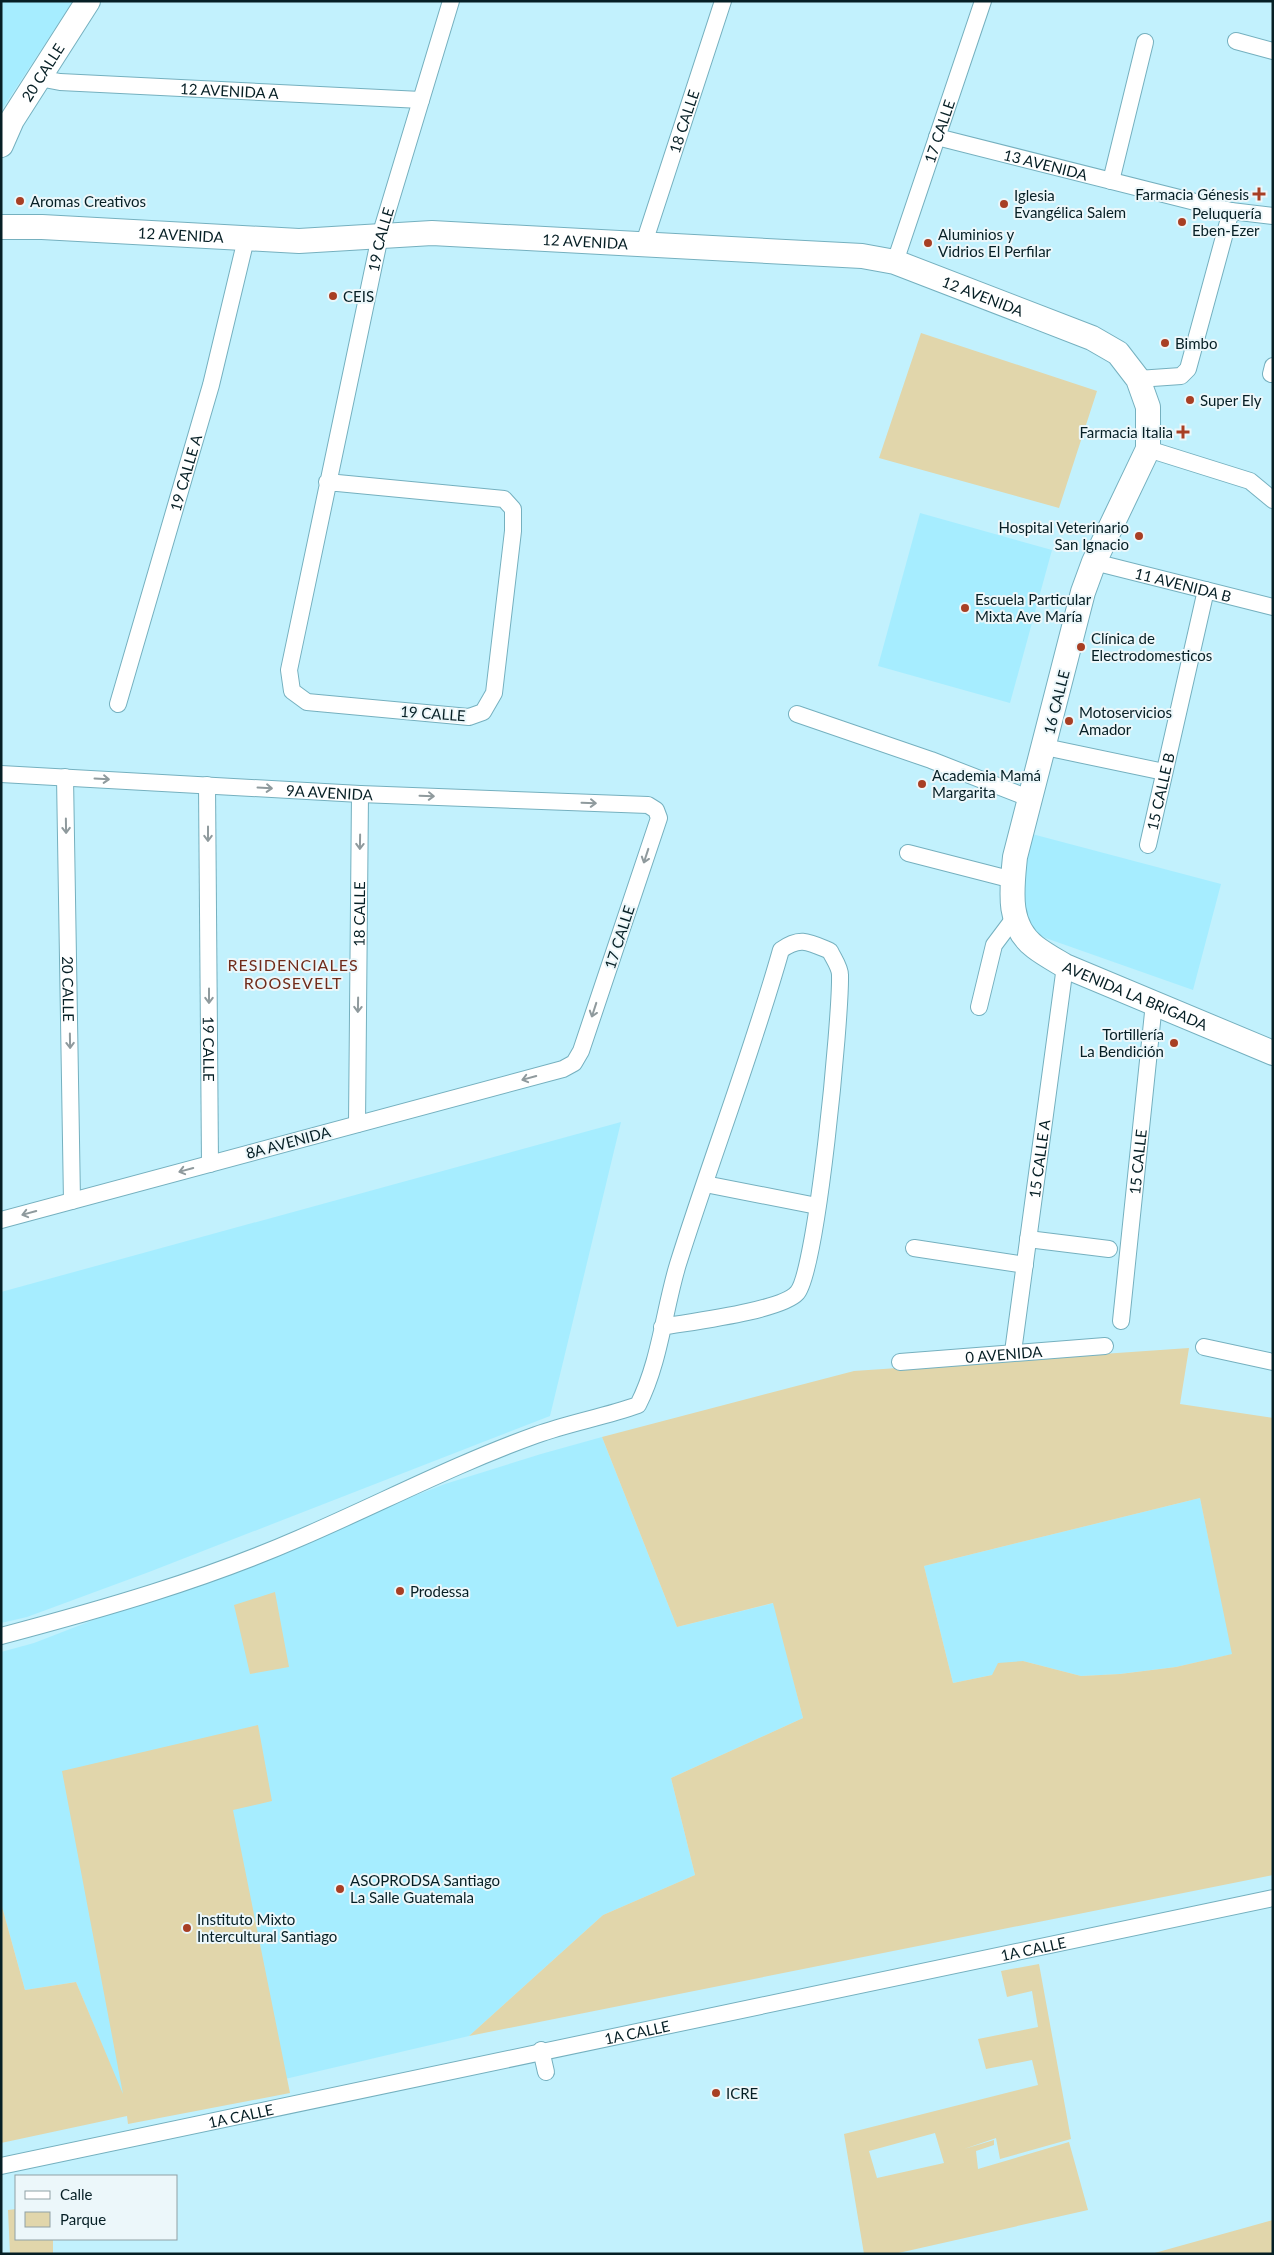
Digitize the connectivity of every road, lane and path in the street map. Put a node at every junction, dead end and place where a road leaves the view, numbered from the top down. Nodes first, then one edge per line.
1 (88, 1) edge
2 (451, 1) edge
3 (723, 1) edge
4 (983, 1) edge
5 (1236, 41) dead end
6 (1145, 42) dead end
7 (1273, 51) edge
8 (39, 78) junction
9 (420, 100) junction
10 (938, 137) junction
11 (1, 145) edge
12 (1111, 181) junction
13 (1231, 211) junction
14 (1273, 216) edge
15 (1, 227) edge
16 (380, 236) junction
17 (246, 239) junction
18 (644, 243) junction
19 (895, 262) junction
20 (1138, 379) junction
21 (1148, 449) junction
22 (327, 482) junction
23 (1273, 500) edge
24 (1094, 562) junction
25 (1206, 590) junction
26 (1273, 607) edge
27 (118, 704) dead end
28 (797, 714) dead end
29 (1045, 747) junction
30 (1164, 772) junction
31 (1, 774) edge
32 (65, 777) junction
33 (207, 785) junction
34 (360, 794) junction
35 (1031, 799) junction
36 (656, 810) joint
37 (1148, 845) dead end
38 (908, 852) dead end
39 (1013, 880) junction
40 (1015, 917) junction
41 (1065, 966) junction
42 (1154, 1003) junction
43 (979, 1007) dead end
44 (1273, 1053) edge
45 (574, 1063) joint
46 (357, 1124) junction
47 (210, 1164) junction
48 (705, 1184) junction
49 (72, 1201) junction
50 (817, 1206) junction
51 (1, 1220) edge
52 (1028, 1240) junction
53 (914, 1248) dead end
54 (1108, 1249) dead end
55 (1025, 1265) junction
56 (1121, 1321) dead end
57 (662, 1327) junction
58 (1105, 1346) dead end
59 (1204, 1347) dead end
60 (1013, 1352) junction
61 (900, 1362) dead end
62 (1273, 1362) edge
63 (1, 1636) edge
64 (1273, 1898) edge
65 (541, 2050) junction
66 (546, 2072) dead end
67 (1, 2166) edge

1 - 8 main road, 20 CALLE
2 - 9 street, 19 CALLE
3 - 18 street, 18 CALLE
4 - 10 street, 17 CALLE
5 - 7 street
6 - 12 street
8 - 9 street, 12 AVENIDA A
8 - 11 main road, 20 CALLE
9 - 16 street, 19 CALLE
10 - 12 street, 13 AVENIDA
10 - 19 street, 17 CALLE
12 - 13 street, 13 AVENIDA
13 - 14 street, 13 AVENIDA
13 - 20 street
15 - 17 main road, 12 AVENIDA
16 - 17 main road, 12 AVENIDA
16 - 18 main road, 12 AVENIDA
16 - 22 street, 19 CALLE
17 - 27 street, 19 CALLE A
18 - 19 main road, 12 AVENIDA
19 - 20 main road, 12 AVENIDA
20 - 21 main road, 16 CALLE
21 - 23 street
21 - 24 main road, 16 CALLE
22 - 22 street, 19 CALLE
24 - 25 street, 11 AVENIDA B
24 - 29 main road, 16 CALLE
25 - 26 street, 11 AVENIDA B
25 - 30 street, 15 CALLE B
28 - 35 street
29 - 30 street
29 - 35 main road, 16 CALLE
30 - 37 street, 15 CALLE B
31 - 32 street, 9A AVENIDA
32 -> 33 street, 9A AVENIDA
32 -> 49 street, 20 CALLE
33 -> 34 street, 9A AVENIDA
33 -> 47 street, 19 CALLE
34 -> 36 street, 9A AVENIDA
34 -> 46 street, 18 CALLE
35 - 39 main road, 16 CALLE
36 -> 45 street, 17 CALLE
38 - 39 street
39 - 40 main road, 16 CALLE
40 - 41 main road, AVENIDA LA BRIGADA
40 - 43 street
41 - 42 main road, AVENIDA LA BRIGADA
41 - 52 street, 15 CALLE A
42 - 44 main road, AVENIDA LA BRIGADA
42 - 56 street, 15 CALLE
45 -> 46 street, 8A AVENIDA
46 - 47 street, 8A AVENIDA
47 -> 49 street, 8A AVENIDA
48 - 50 street
48 - 50 street
48 - 57 street
49 -> 51 street, 8A AVENIDA
50 - 57 street
52 - 54 street
52 - 55 street, 15 CALLE A
53 - 55 street
55 - 60 street, 15 CALLE A
57 - 63 street
58 - 60 street, 0 AVENIDA
59 - 62 street
60 - 61 street, 0 AVENIDA
64 - 65 street, 1A CALLE
65 - 66 street
65 - 67 street, 1A CALLE

